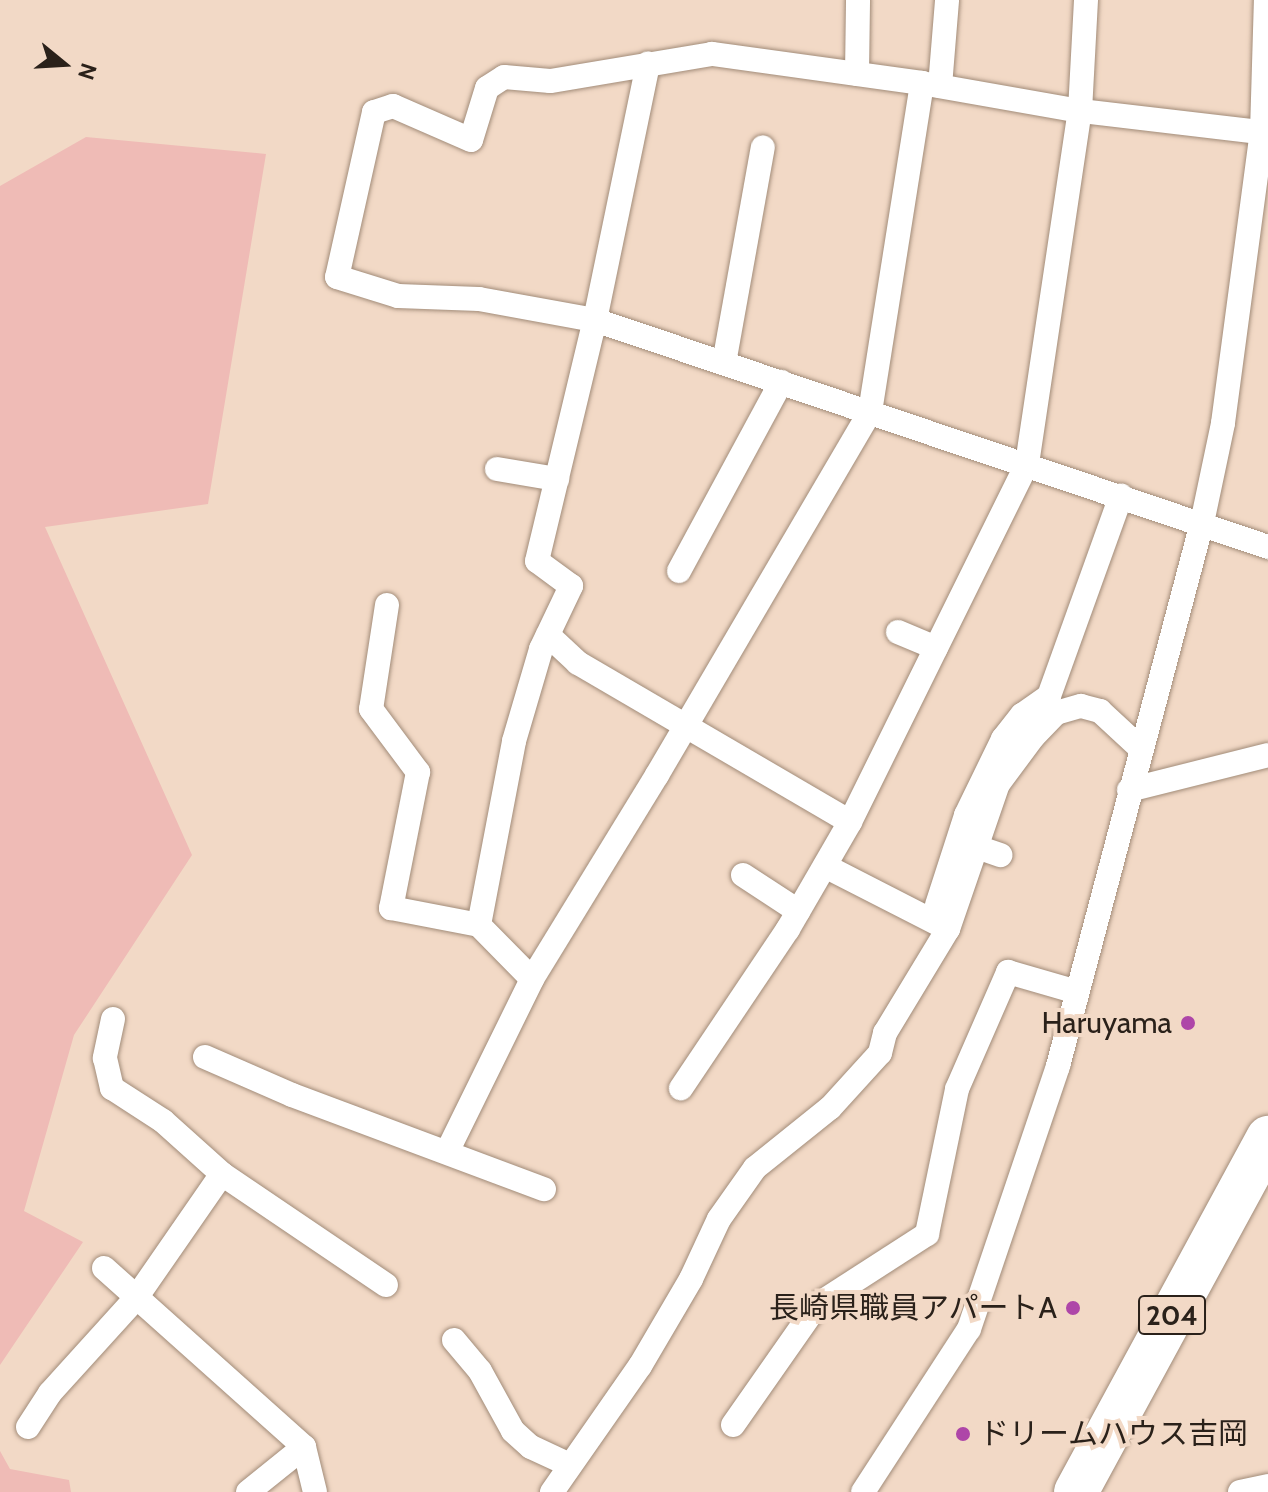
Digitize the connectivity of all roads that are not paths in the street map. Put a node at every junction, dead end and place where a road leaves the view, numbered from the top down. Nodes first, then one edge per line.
1 (858, 0) edge
2 (947, 0) edge
3 (1086, 0) edge
4 (1266, 0) edge
5 (648, 63) junction
6 (857, 74) junction
7 (931, 85) junction
8 (1080, 111) junction
9 (1265, 132) edge
10 (763, 147) dead end
11 (595, 320) junction
12 (724, 363) junction
13 (781, 382) junction
14 (870, 412) junction
15 (1027, 464) junction
16 (497, 469) dead end
17 (557, 479) junction
18 (1121, 496) junction
19 (1202, 523) junction
20 (1268, 547) edge
21 (679, 571) dead end
22 (387, 605) dead end
23 (898, 632) dead end
24 (548, 635) junction
25 (936, 648) junction
26 (686, 725) junction
27 (1141, 749) junction
28 (1268, 755) edge
29 (1129, 790) junction
30 (850, 822) junction
31 (974, 846) junction
32 (1000, 855) dead end
33 (825, 866) junction
34 (743, 875) dead end
35 (937, 905) dead end
36 (798, 911) junction
37 (479, 925) junction
38 (948, 929) junction
39 (532, 979) junction
40 (1077, 992) junction
41 (113, 1019) dead end
42 (205, 1057) dead end
43 (681, 1088) dead end
44 (1268, 1138) edge
45 (448, 1150) junction
46 (222, 1174) junction
47 (544, 1189) dead end
48 (104, 1268) dead end
49 (386, 1285) dead end
50 (136, 1298) junction
51 (454, 1340) dead end
52 (733, 1425) dead end
53 (28, 1427) dead end
54 (304, 1447) junction
55 (570, 1465) junction
56 (1268, 1486) edge
57 (871, 1490) edge
58 (248, 1492) edge
59 (315, 1492) edge
60 (552, 1492) edge
61 (1076, 1492) edge
62 (1240, 1492) edge

1 - 6 street
2 - 7 street
3 - 8 street
4 - 9 street
5 - 6 street
5 - 11 street
5 - 11 street
6 - 7 street
7 - 8 street
7 - 14 street
8 - 9 street
8 - 15 street
9 - 19 street
10 - 12 street
11 - 12 street
11 - 17 street
12 - 13 street
13 - 14 street
13 - 21 street
14 - 15 street
14 - 26 street
15 - 18 street
15 - 25 street
16 - 17 street
17 - 24 street
18 - 19 street
18 - 35 street
19 - 20 street
19 - 27 street
22 - 37 street
23 - 25 street
24 - 26 street
24 - 37 street
25 - 30 street
26 - 30 street
26 - 39 street
27 - 29 street
27 - 31 street
28 - 29 street
29 - 40 street
30 - 33 street
31 - 32 street
31 - 38 street
33 - 36 street
33 - 38 street
34 - 36 street
36 - 43 street
37 - 39 street
38 - 55 street
39 - 45 street
40 - 52 street
40 - 57 street
41 - 46 street
42 - 45 street
44 - 61 highway, 204
45 - 47 street
46 - 49 street
46 - 50 street
48 - 50 street
50 - 53 street
50 - 54 street
51 - 55 street
54 - 58 street
54 - 59 street
55 - 60 street
56 - 62 street

